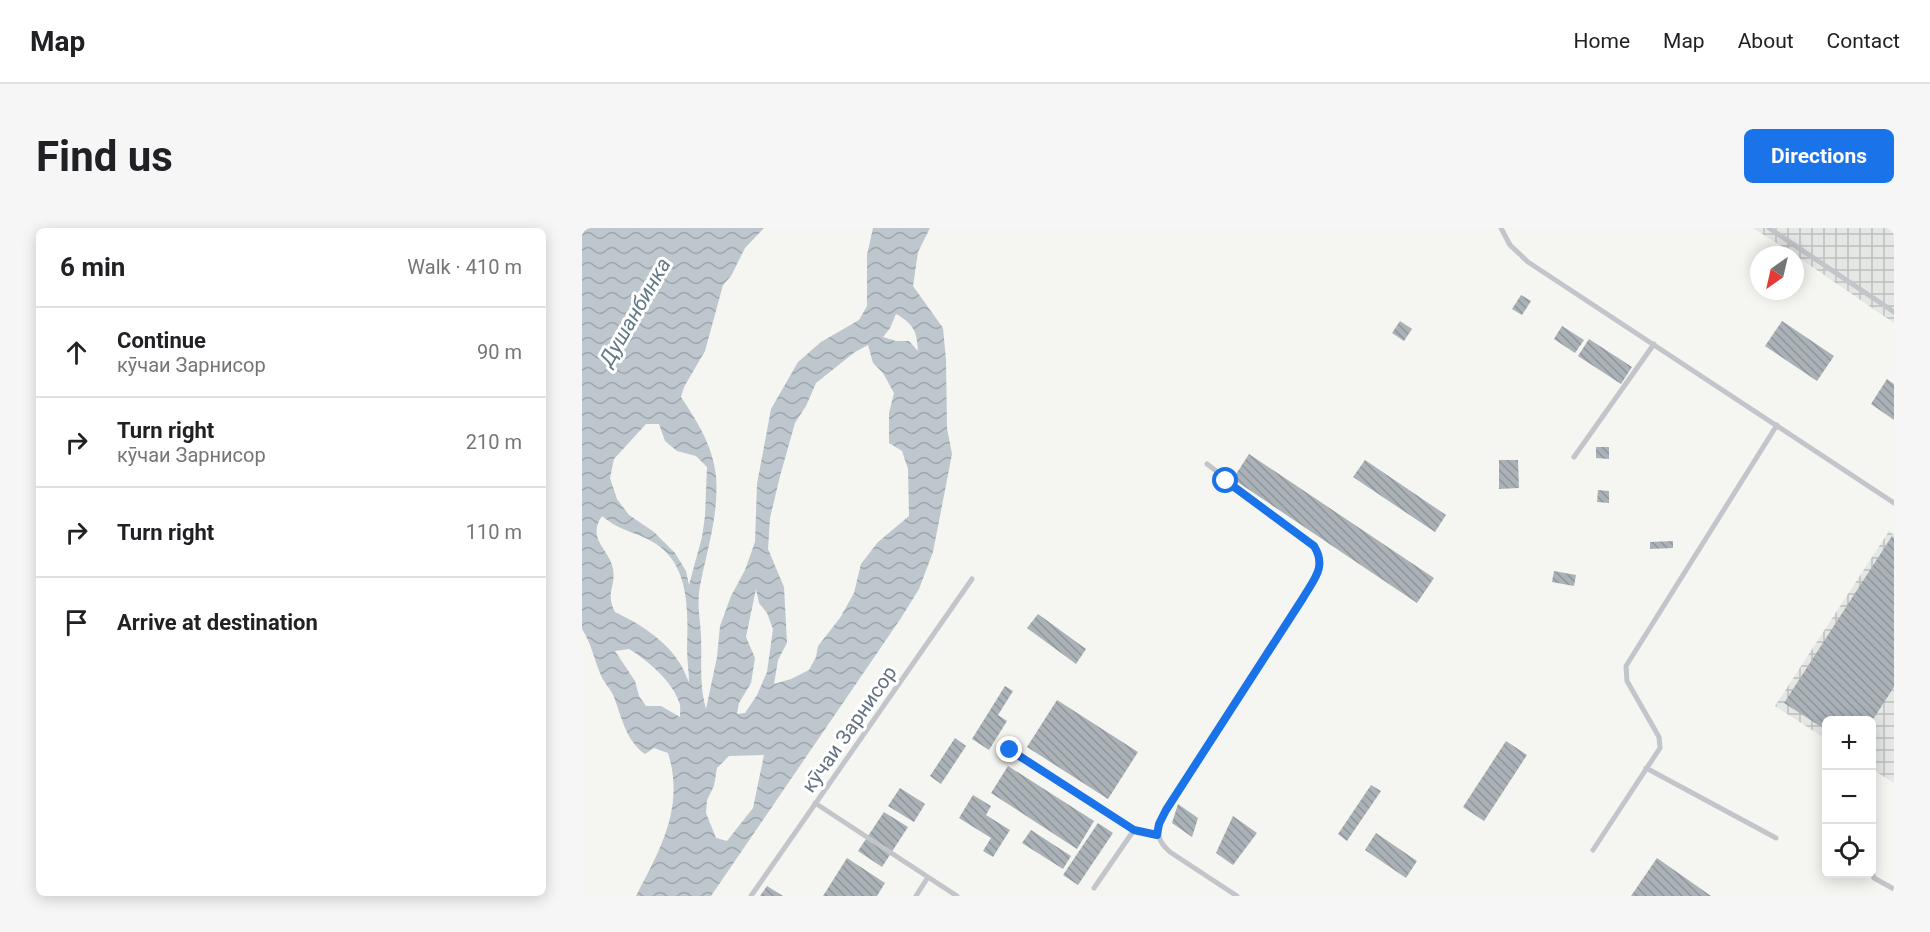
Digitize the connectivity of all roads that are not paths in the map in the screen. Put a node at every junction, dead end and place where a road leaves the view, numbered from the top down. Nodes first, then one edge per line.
1 (1501, 228) edge
2 (1769, 228) edge
3 (1894, 312) edge
4 (1654, 344) junction
5 (1777, 425) junction
6 (1574, 457) dead end
7 (1207, 464) dead end
8 (1894, 503) edge
9 (972, 579) dead end
10 (1010, 750) dead end
11 (1646, 768) junction
12 (815, 803) junction
13 (1134, 830) junction
14 (1157, 835) junction
15 (1776, 838) dead end
16 (1593, 850) dead end
17 (928, 877) junction
18 (1874, 878) edge
19 (1094, 888) dead end
20 (1894, 889) edge
21 (751, 896) edge
22 (916, 896) edge
23 (957, 896) edge
24 (1237, 896) edge

1 - 4 lane
2 - 3 lane
4 - 5 lane
4 - 6 lane
5 - 8 lane
5 - 11 lane
7 - 14 lane
9 - 12 lane, кӯчаи Зарнисор
10 - 13 lane
11 - 15 lane
11 - 16 lane
12 - 17 lane
12 - 21 lane, кӯчаи Зарнисор
13 - 14 lane
13 - 19 lane
14 - 24 lane
17 - 22 lane
17 - 23 lane
18 - 20 lane

